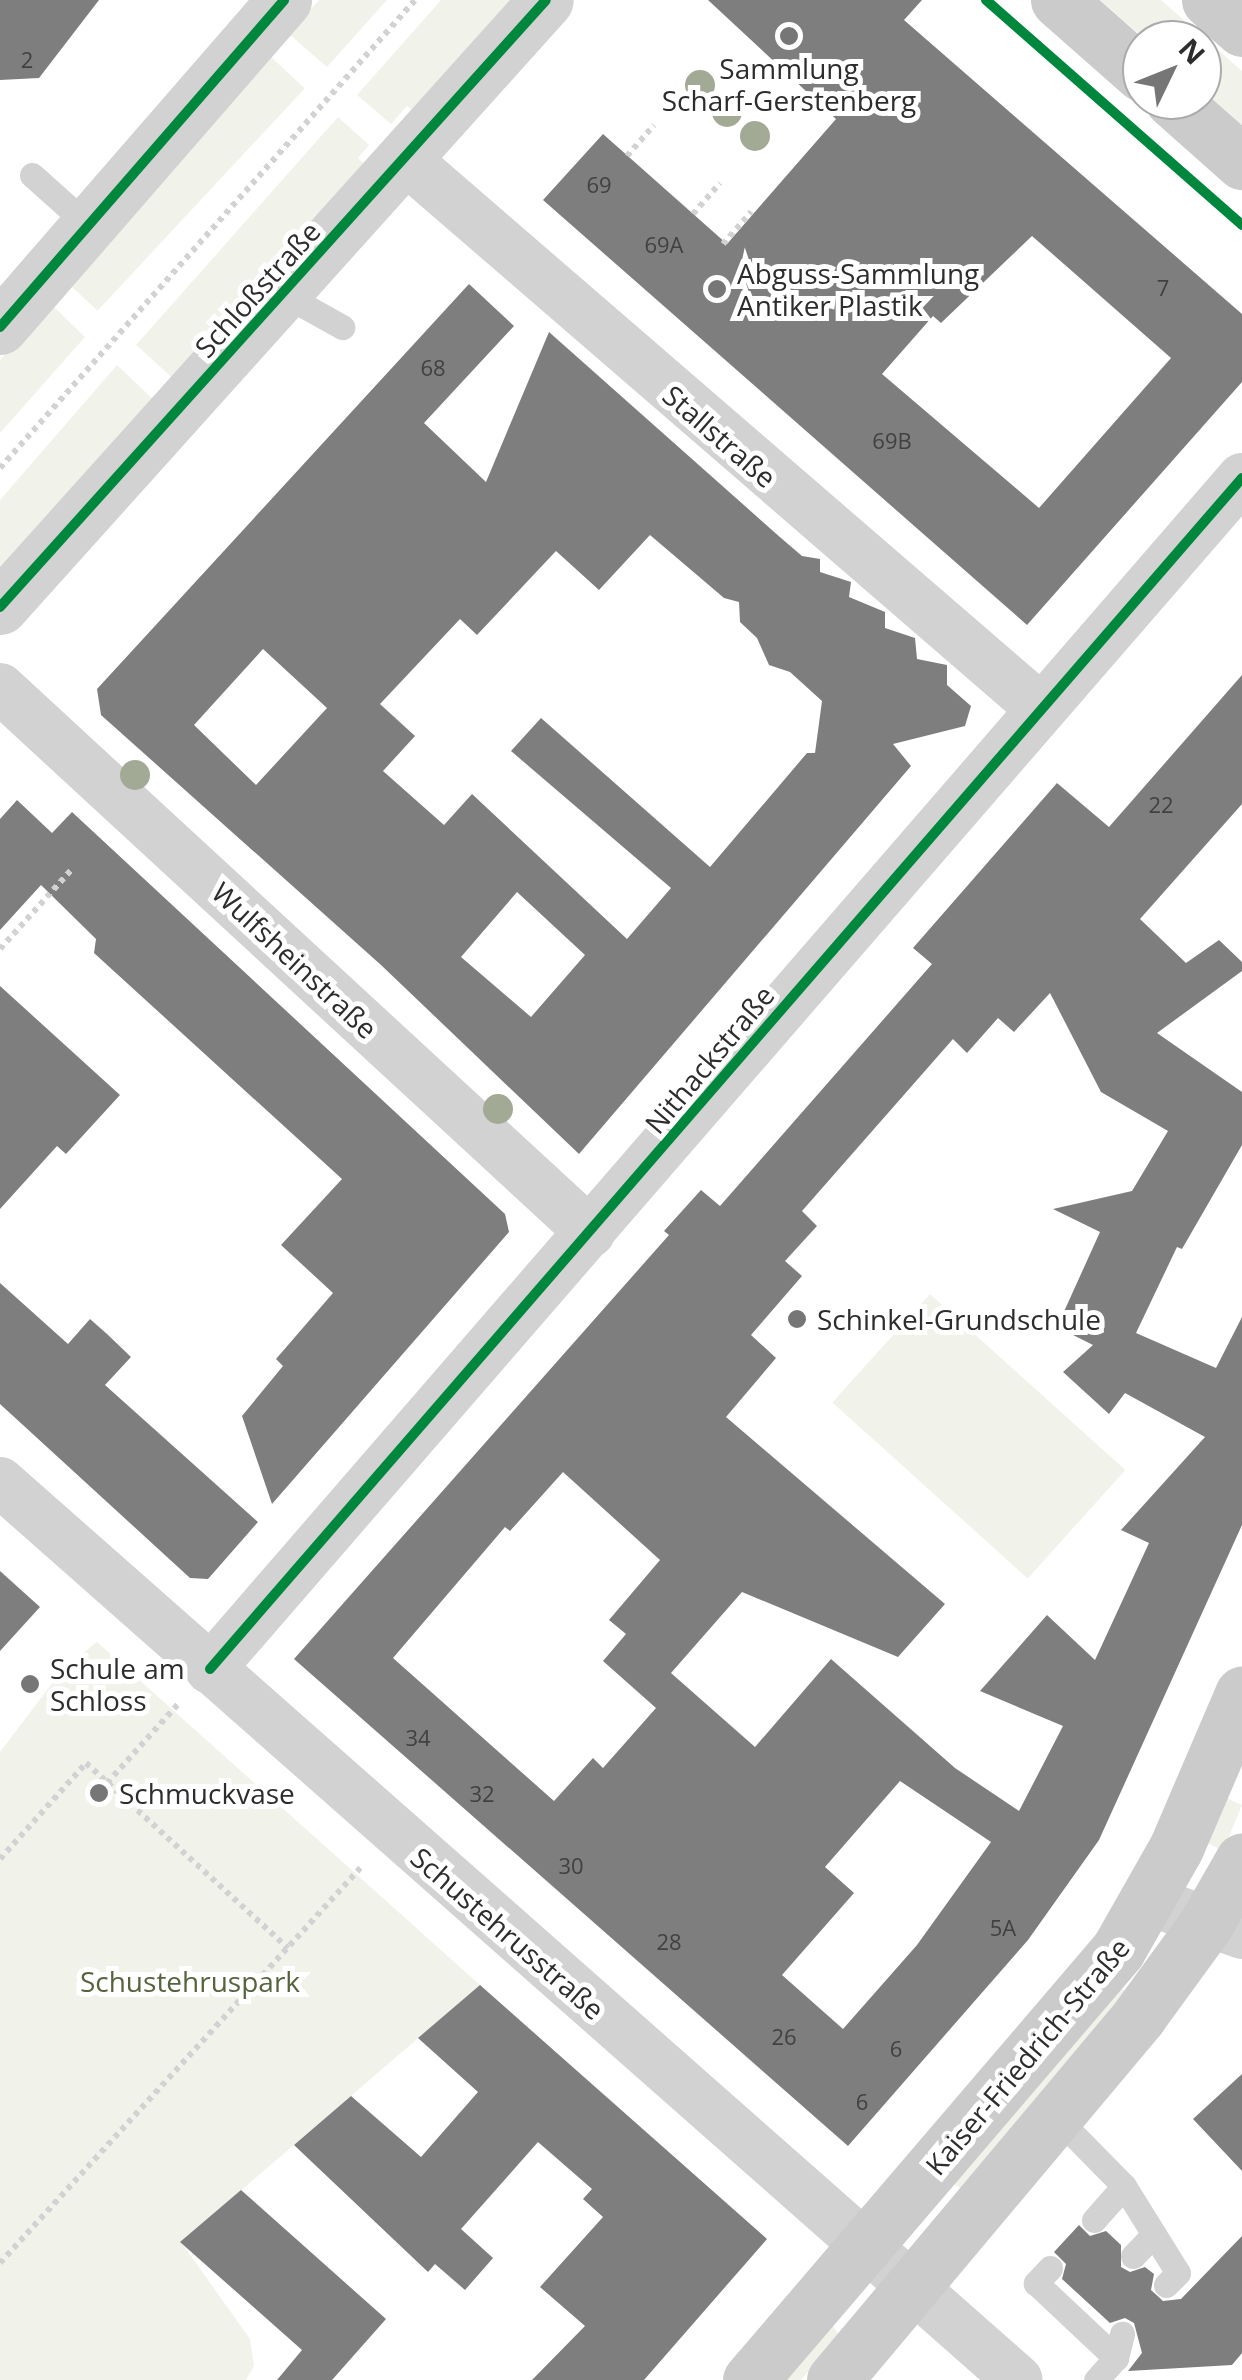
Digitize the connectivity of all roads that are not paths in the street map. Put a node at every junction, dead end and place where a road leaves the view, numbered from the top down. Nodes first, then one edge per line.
1 (284, 0) edge
2 (546, 0) edge
3 (1058, 0) edge
4 (1209, 0) edge
5 (1242, 29) edge
6 (1122, 56) edge
7 (1195, 120) edge
8 (405, 160) junction
9 (1242, 162) edge
10 (32, 175) dead end
11 (88, 225) junction
12 (283, 294) junction
13 (342, 326) dead end
14 (0, 327) edge
15 (1242, 478) edge
16 (0, 607) edge
17 (0, 688) edge
18 (1039, 707) junction
19 (590, 1232) junction
20 (0, 1482) edge
21 (196, 1685) junction
22 (1242, 1694) edge
23 (1242, 1860) edge
24 (1150, 1901) junction
25 (1224, 1929) edge
26 (1058, 2119) junction
27 (1124, 2186) junction
28 (1094, 2220) dead end
29 (1154, 2234) junction
30 (867, 2248) junction
31 (1133, 2256) dead end
32 (1050, 2268) dead end
33 (1166, 2285) dead end
34 (914, 2288) junction
35 (750, 2380) edge
36 (834, 2380) edge
37 (1018, 2380) edge
38 (1096, 2380) edge

1 - 11 street
2 - 8 street, Schloßstraße
3 - 6 main road
4 - 5 main road
7 - 9 main road
8 - 12 street, Schloßstraße
8 - 18 street, Stallstraße
10 - 11 lane
11 - 14 street
12 - 13 lane
12 - 16 street, Schloßstraße
15 - 18 street, Nithackstraße
17 - 19 street, Wulfsheinstraße
18 - 19 street, Nithackstraße
19 - 21 street, Nithackstraße
20 - 21 street, Schustehrusstraße
21 - 30 street, Schustehrusstraße
22 - 24 main road, Kaiser-Friedrich-Straße
23 - 25 main road, Kaiser-Friedrich-Straße
24 - 25 street
24 - 30 main road, Kaiser-Friedrich-Straße
25 - 26 main road, Kaiser-Friedrich-Straße
26 - 27 lane
26 - 34 main road, Kaiser-Friedrich-Straße
27 - 28 lane
27 - 29 lane
29 - 31 lane
29 - 33 lane
30 - 34 street, Schustehrusstraße
30 - 35 main road, Kaiser-Friedrich-Straße
32 - 38 lane
34 - 36 main road, Kaiser-Friedrich-Straße
34 - 37 street, Schustehrusstraße

